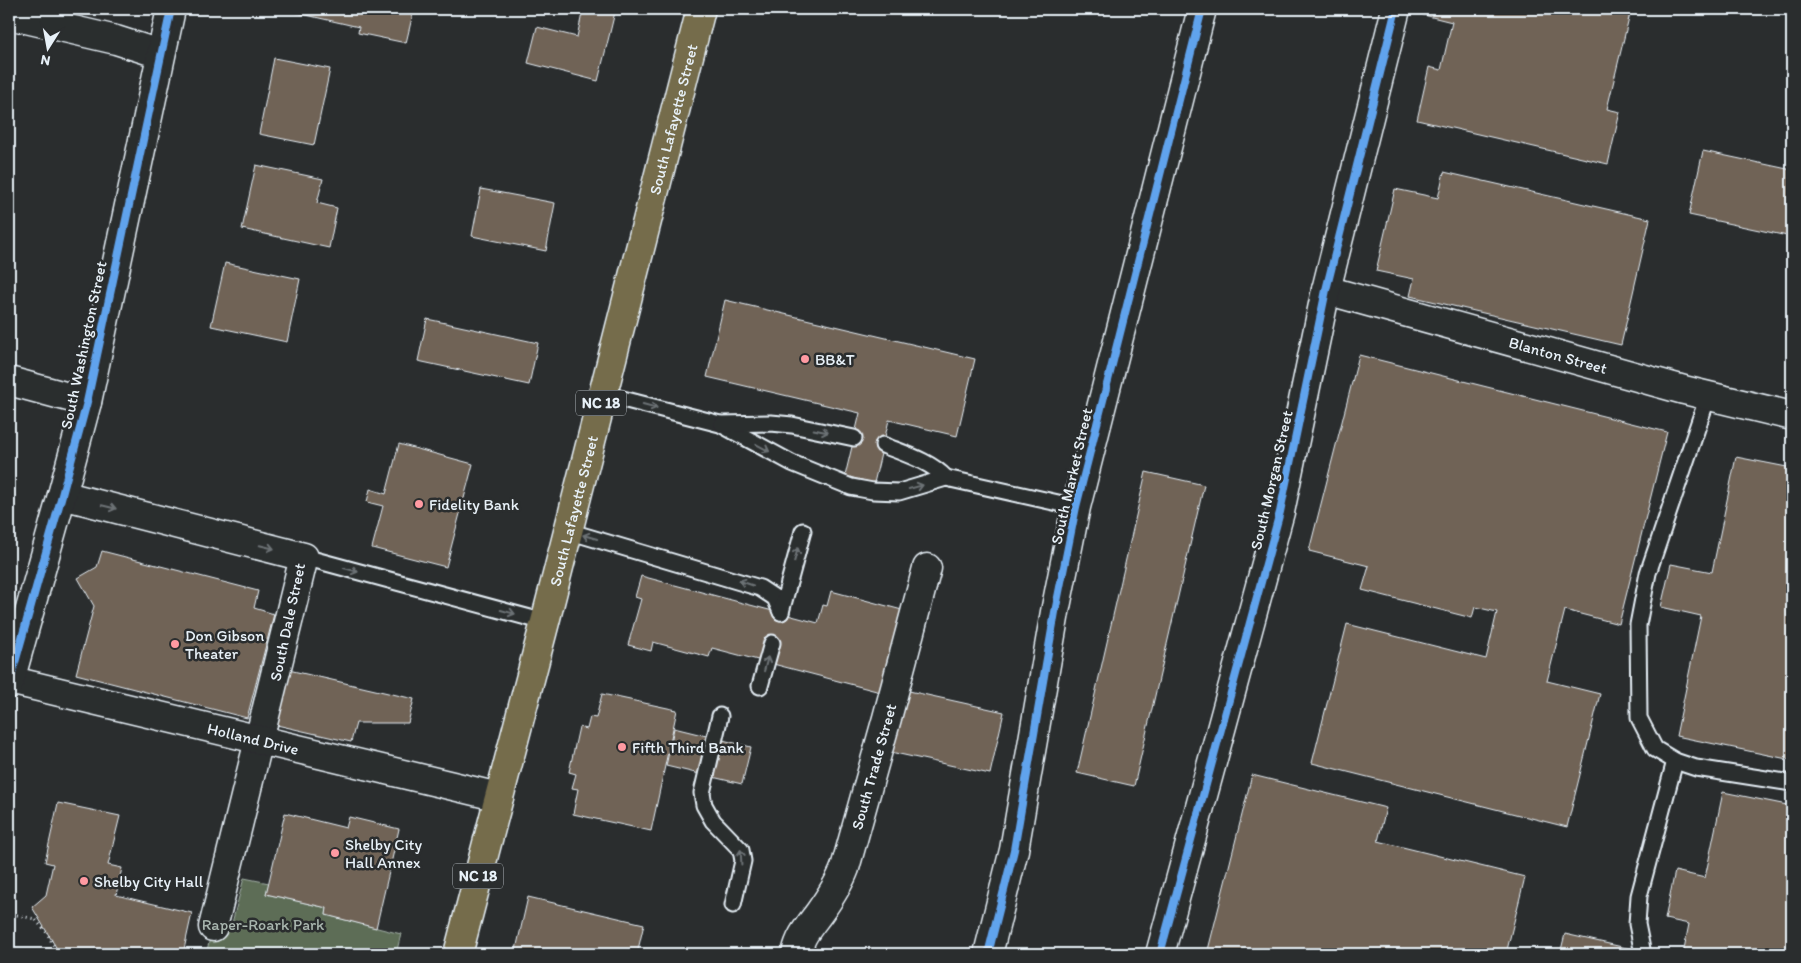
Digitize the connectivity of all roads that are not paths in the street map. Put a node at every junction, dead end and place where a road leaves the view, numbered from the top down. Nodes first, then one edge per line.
1 (170, 9) edge
2 (702, 9) edge
3 (1202, 9) edge
4 (1396, 9) edge
5 (9, 15) edge
6 (160, 54) junction
7 (1326, 290) junction
8 (9, 381) edge
9 (603, 394) junction
10 (1708, 396) junction
11 (87, 402) junction
12 (1792, 416) edge
13 (720, 424) junction
14 (854, 438) dead end
15 (883, 445) dead end
16 (946, 478) junction
17 (62, 495) junction
18 (1076, 507) junction
19 (568, 531) junction
20 (803, 531) dead end
21 (304, 557) junction
22 (927, 568) dead end
23 (545, 622) junction
24 (772, 643) dead end
25 (9, 682) edge
26 (760, 686) dead end
27 (720, 716) dead end
28 (260, 741) junction
29 (1675, 761) junction
30 (1792, 783) edge
31 (499, 797) junction
32 (733, 905) dead end
33 (213, 927) dead end
34 (458, 954) edge
35 (796, 954) edge
36 (988, 954) edge
37 (1160, 954) edge
38 (1643, 954) edge

1 - 6 street, South Washington Street
2 - 9 main road, South Lafayette Street / NC 18
3 - 18 street, South Market Street
4 - 7 street, South Morgan Street
5 - 6 street
6 - 11 street, South Washington Street
7 - 10 street, Blanton Street
7 - 37 street, South Morgan Street
8 - 11 street
9 -> 13 lane
9 - 19 main road, South Lafayette Street / NC 18
10 - 12 street, Blanton Street
10 - 29 lane
11 - 17 street, South Washington Street
13 -> 14 lane
13 -> 16 lane
15 - 16 lane
16 - 18 lane
17 -> 21 street, South Dale Street
17 - 25 street, South Washington Street
18 - 36 street, South Market Street
19 - 20 lane
19 - 23 main road, South Lafayette Street / NC 18
21 -> 23 lane
21 - 28 street, South Dale Street
22 - 35 street, South Trade Street
23 - 31 main road, South Lafayette Street / NC 18
26 -> 24 lane
25 - 28 street, Holland Drive
32 -> 27 lane
28 - 31 street, Holland Drive
28 - 33 street, South Dale Street
29 - 30 lane
29 - 38 lane
31 - 34 main road, South Lafayette Street / NC 18

